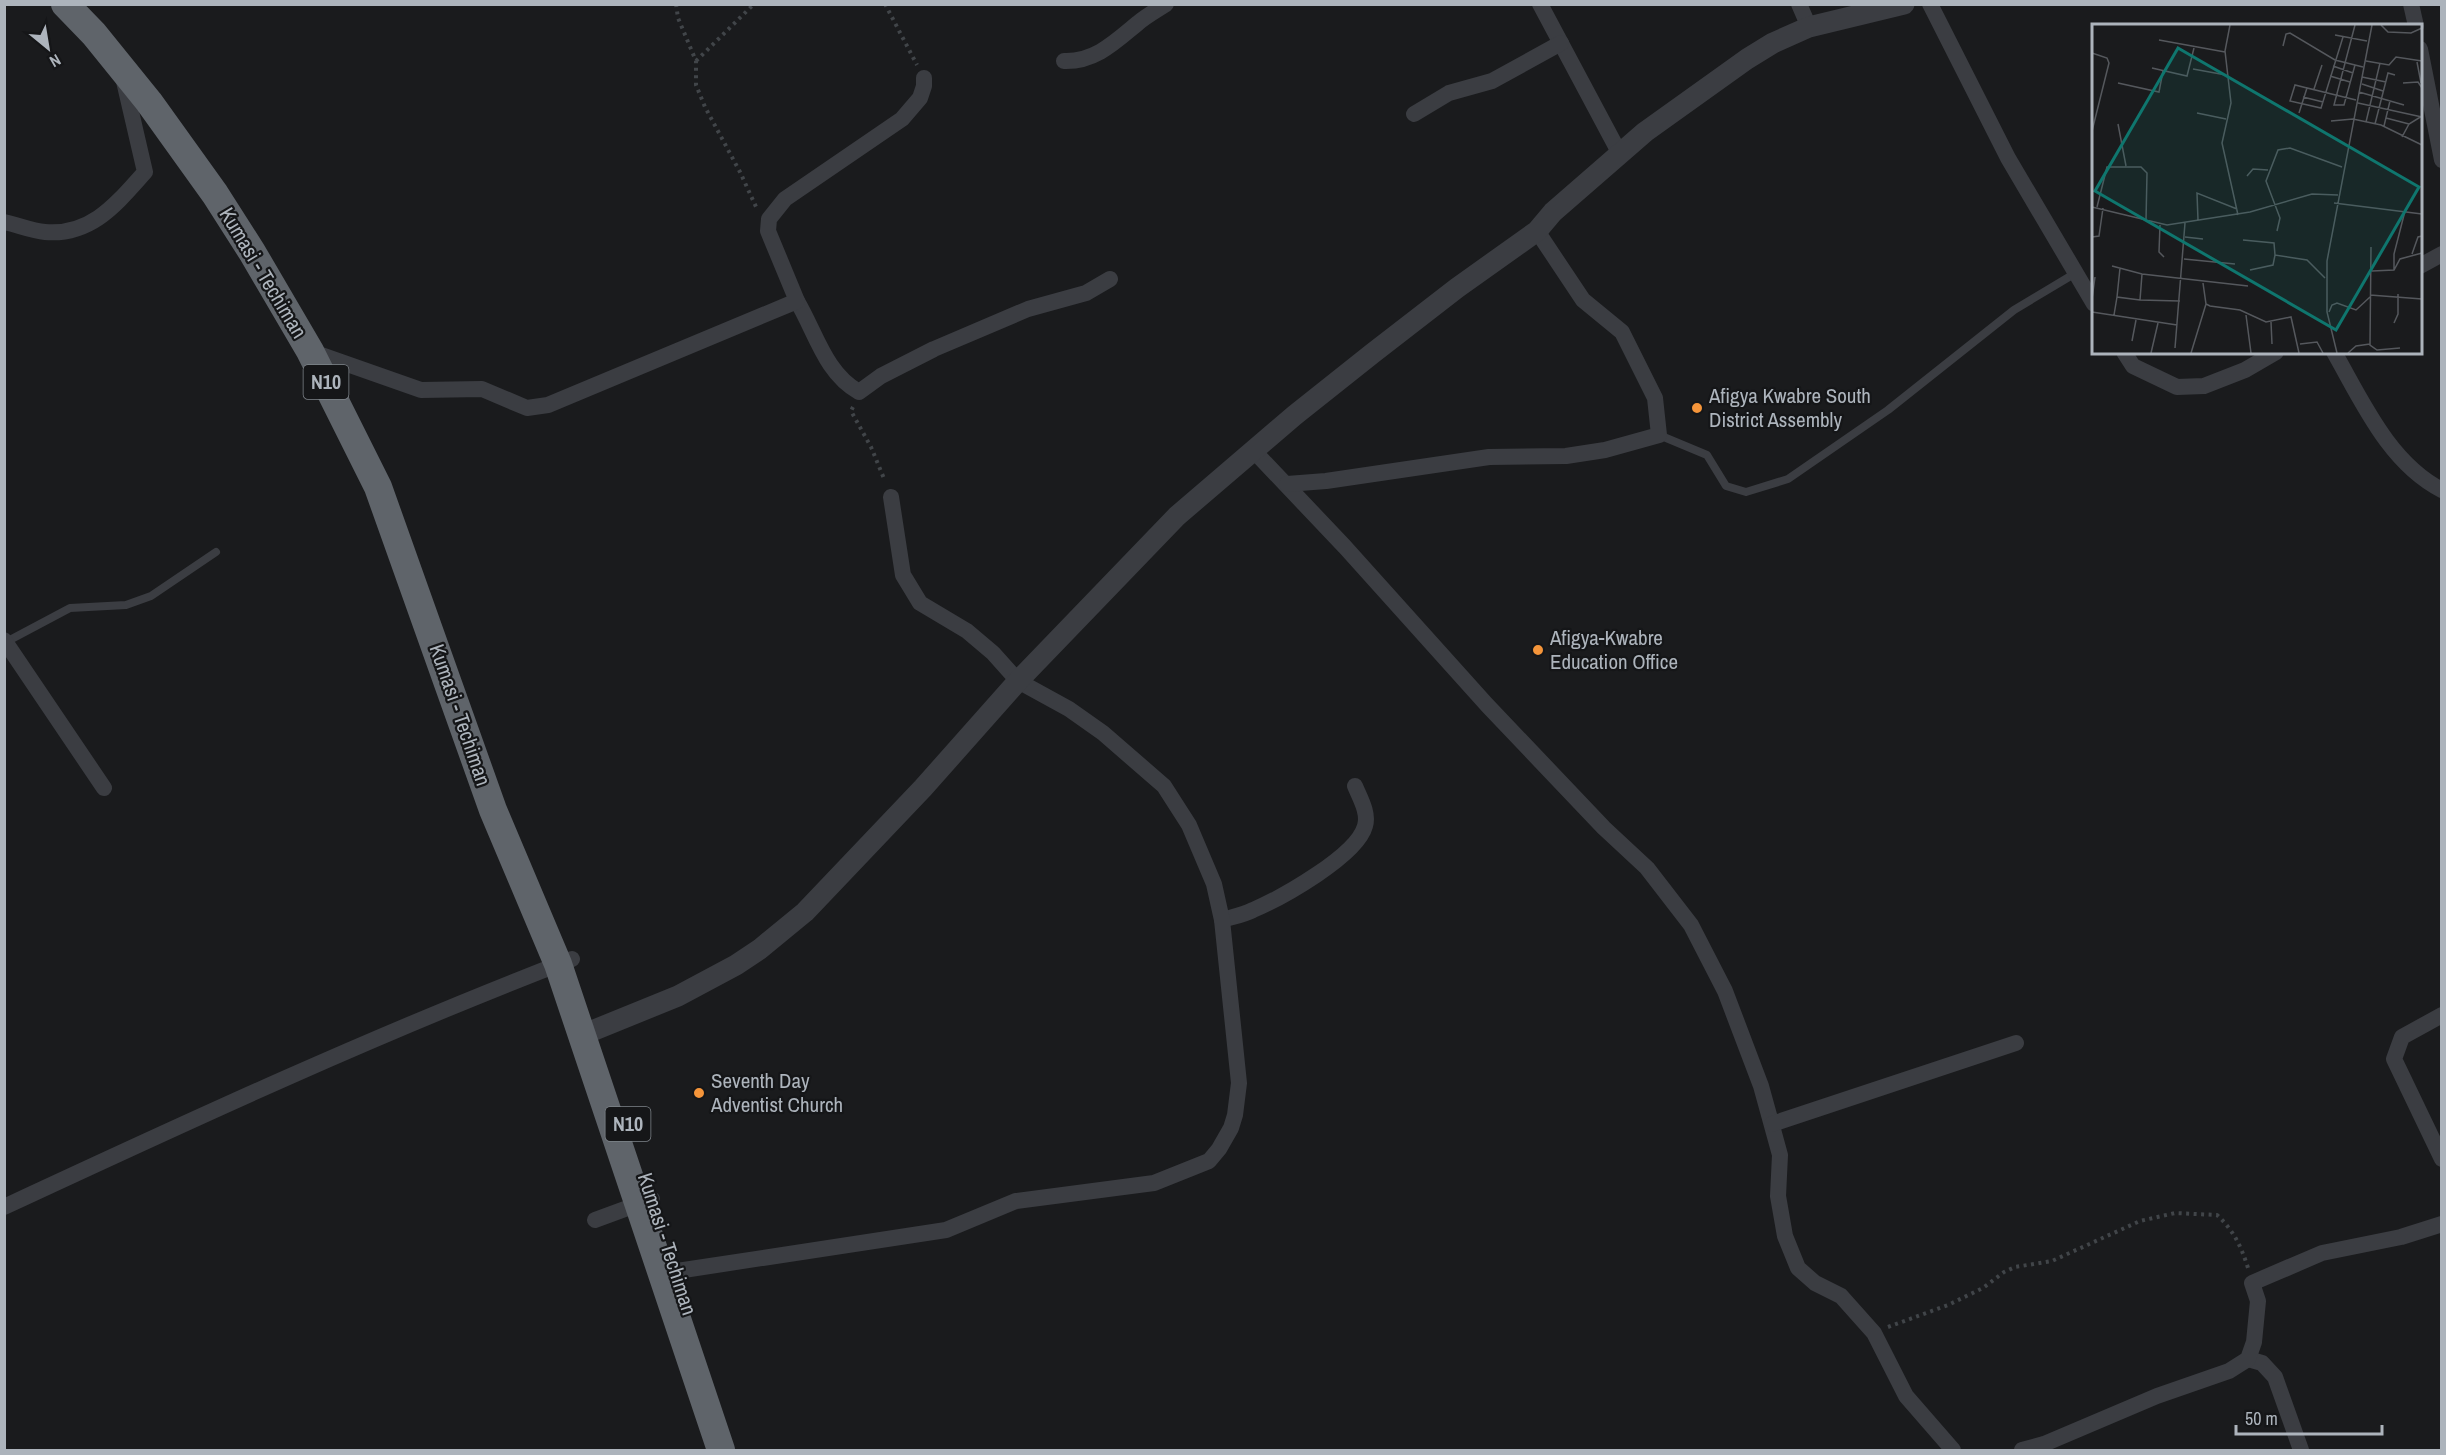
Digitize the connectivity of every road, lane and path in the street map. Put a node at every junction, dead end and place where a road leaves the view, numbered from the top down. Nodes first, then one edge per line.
1 (65, 4) edge
2 (676, 4) edge
3 (754, 4) edge
4 (885, 4) edge
5 (1166, 4) edge
6 (1540, 4) edge
7 (1799, 4) edge
8 (1904, 4) edge
9 (1930, 4) edge
10 (2411, 4) edge
11 (2416, 24) edge
12 (1809, 27) junction
13 (1561, 43) junction
14 (2422, 54) edge
15 (696, 61) junction
16 (1064, 61) dead end
17 (121, 65) junction
18 (924, 78) joint
19 (1414, 114) dead end
20 (1620, 154) junction
21 (2442, 160) edge
22 (4, 222) edge
23 (768, 231) junction
24 (1537, 231) junction
25 (2442, 254) edge
26 (2422, 265) edge
27 (2074, 274) junction
28 (1110, 279) dead end
29 (796, 301) junction
30 (2092, 301) edge
31 (310, 351) junction
32 (2125, 354) edge
33 (2273, 354) edge
34 (2335, 354) edge
35 (859, 392) junction
36 (1659, 435) junction
37 (1253, 450) junction
38 (1287, 484) junction
39 (2442, 490) edge
40 (891, 497) joint
41 (216, 552) dead end
42 (5, 641) edge
43 (1018, 681) junction
44 (1355, 786) dead end
45 (104, 788) dead end
46 (1222, 920) junction
47 (565, 962) junction
48 (2442, 1015) edge
49 (590, 1032) junction
50 (2016, 1043) dead end
51 (1772, 1124) junction
52 (2442, 1159) edge
53 (646, 1202) junction
54 (4, 1207) edge
55 (595, 1220) dead end
56 (2442, 1224) edge
57 (677, 1271) junction
58 (2252, 1283) junction
59 (1874, 1333) junction
60 (2248, 1359) junction
61 (721, 1450) edge
62 (734, 1450) edge
63 (1953, 1450) edge
64 (2022, 1450) edge
65 (2301, 1450) edge

1 - 17 highway, Kumasi - Techiman / N10
2 - 15 path
3 - 15 path
4 - 18 path
5 - 16 street
6 - 13 street
7 - 12 street
8 - 12 street
9 - 27 street
10 - 11 street
12 - 20 street
13 - 19 street
13 - 20 street
14 - 21 street
15 - 23 path
17 - 22 street
17 - 31 highway, Kumasi - Techiman / N10
18 - 23 street
20 - 24 street
23 - 29 street
24 - 36 street
24 - 37 street
25 - 26 street
27 - 30 street
27 - 36 lane
28 - 35 street
29 - 31 street
29 - 35 street
31 - 47 highway, Kumasi - Techiman / N10
32 - 33 street
34 - 39 street
35 - 40 path
36 - 38 street
37 - 38 street
37 - 43 street
38 - 51 street
40 - 43 street
41 - 42 lane
42 - 45 street
43 - 46 street
43 - 49 street
44 - 46 street
46 - 57 street
47 - 49 highway, Kumasi - Techiman / N10
47 - 54 street
48 - 52 street
49 - 53 highway, Kumasi - Techiman / N10
50 - 51 street
51 - 59 street
53 - 55 street
53 - 57 highway, Kumasi - Techiman / N10
53 - 61 highway, Kumasi - Techiman / N10
56 - 58 street
57 - 62 highway, Kumasi - Techiman / N10
58 - 59 path
58 - 60 street
59 - 63 street
60 - 64 street
60 - 65 street

